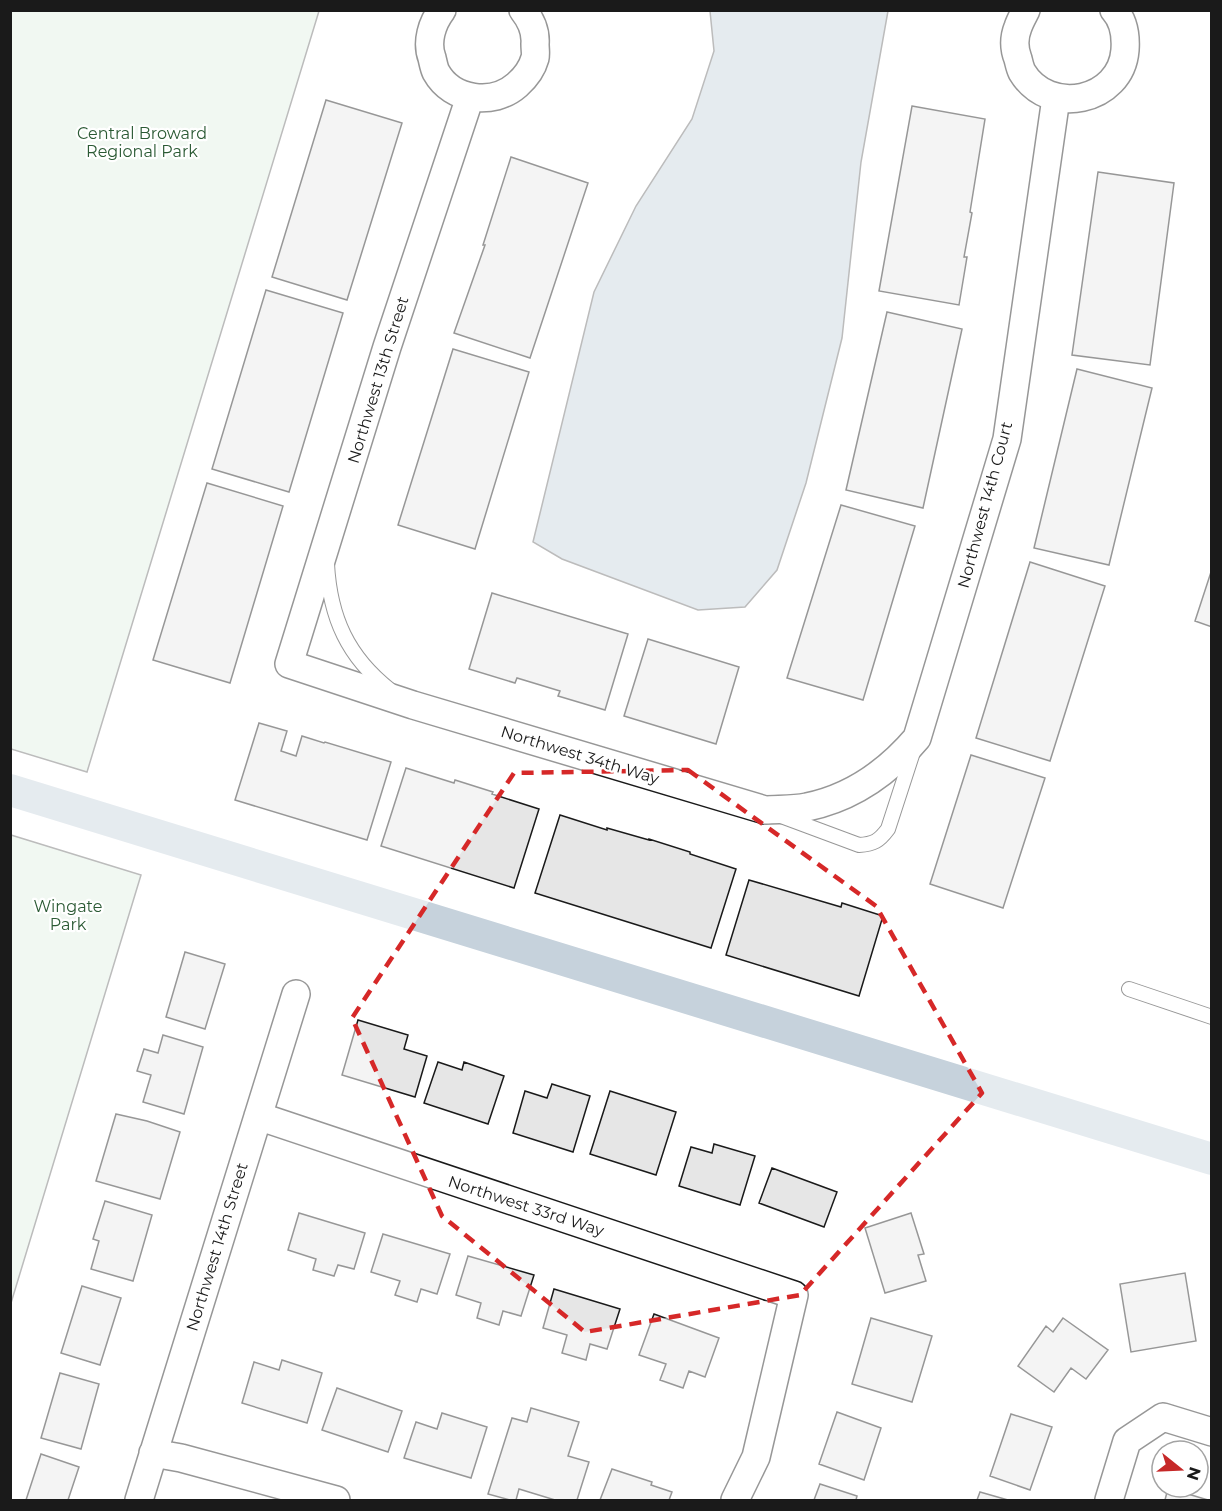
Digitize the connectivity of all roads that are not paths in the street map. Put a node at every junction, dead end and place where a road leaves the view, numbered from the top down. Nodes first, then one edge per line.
1 (442, 10) edge
2 (523, 10) edge
3 (1026, 10) edge
4 (1114, 10) edge
5 (470, 97) junction
6 (1056, 98) junction
7 (329, 538) junction
8 (289, 664) joint
9 (413, 705) junction
10 (917, 738) junction
11 (871, 780) joint
12 (765, 810) junction
13 (1129, 989) dead end
14 (296, 994) dead end
15 (1212, 1017) edge
16 (258, 1116) junction
17 (1212, 1432) edge
18 (153, 1453) junction
19 (139, 1500) edge
20 (336, 1500) edge
21 (735, 1500) edge
22 (1109, 1500) edge

1 - 5 street
2 - 5 street
3 - 6 street
4 - 6 street
5 - 7 street, Northwest 13th Street
6 - 10 street, Northwest 14th Court
7 - 8 street, Northwest 13th Street
7 - 9 lane
8 - 9 street, Northwest 34th Way
9 - 12 street, Northwest 34th Way
10 - 11 street, Northwest 14th Court
10 - 12 lane
11 - 12 street, Northwest 34th Way
13 - 15 lane
14 - 16 street, Northwest 14th Street
16 - 18 street, Northwest 14th Street
16 - 21 street, Northwest 33rd Way
17 - 22 street
18 - 19 street, Northwest 14th Street
18 - 20 street

